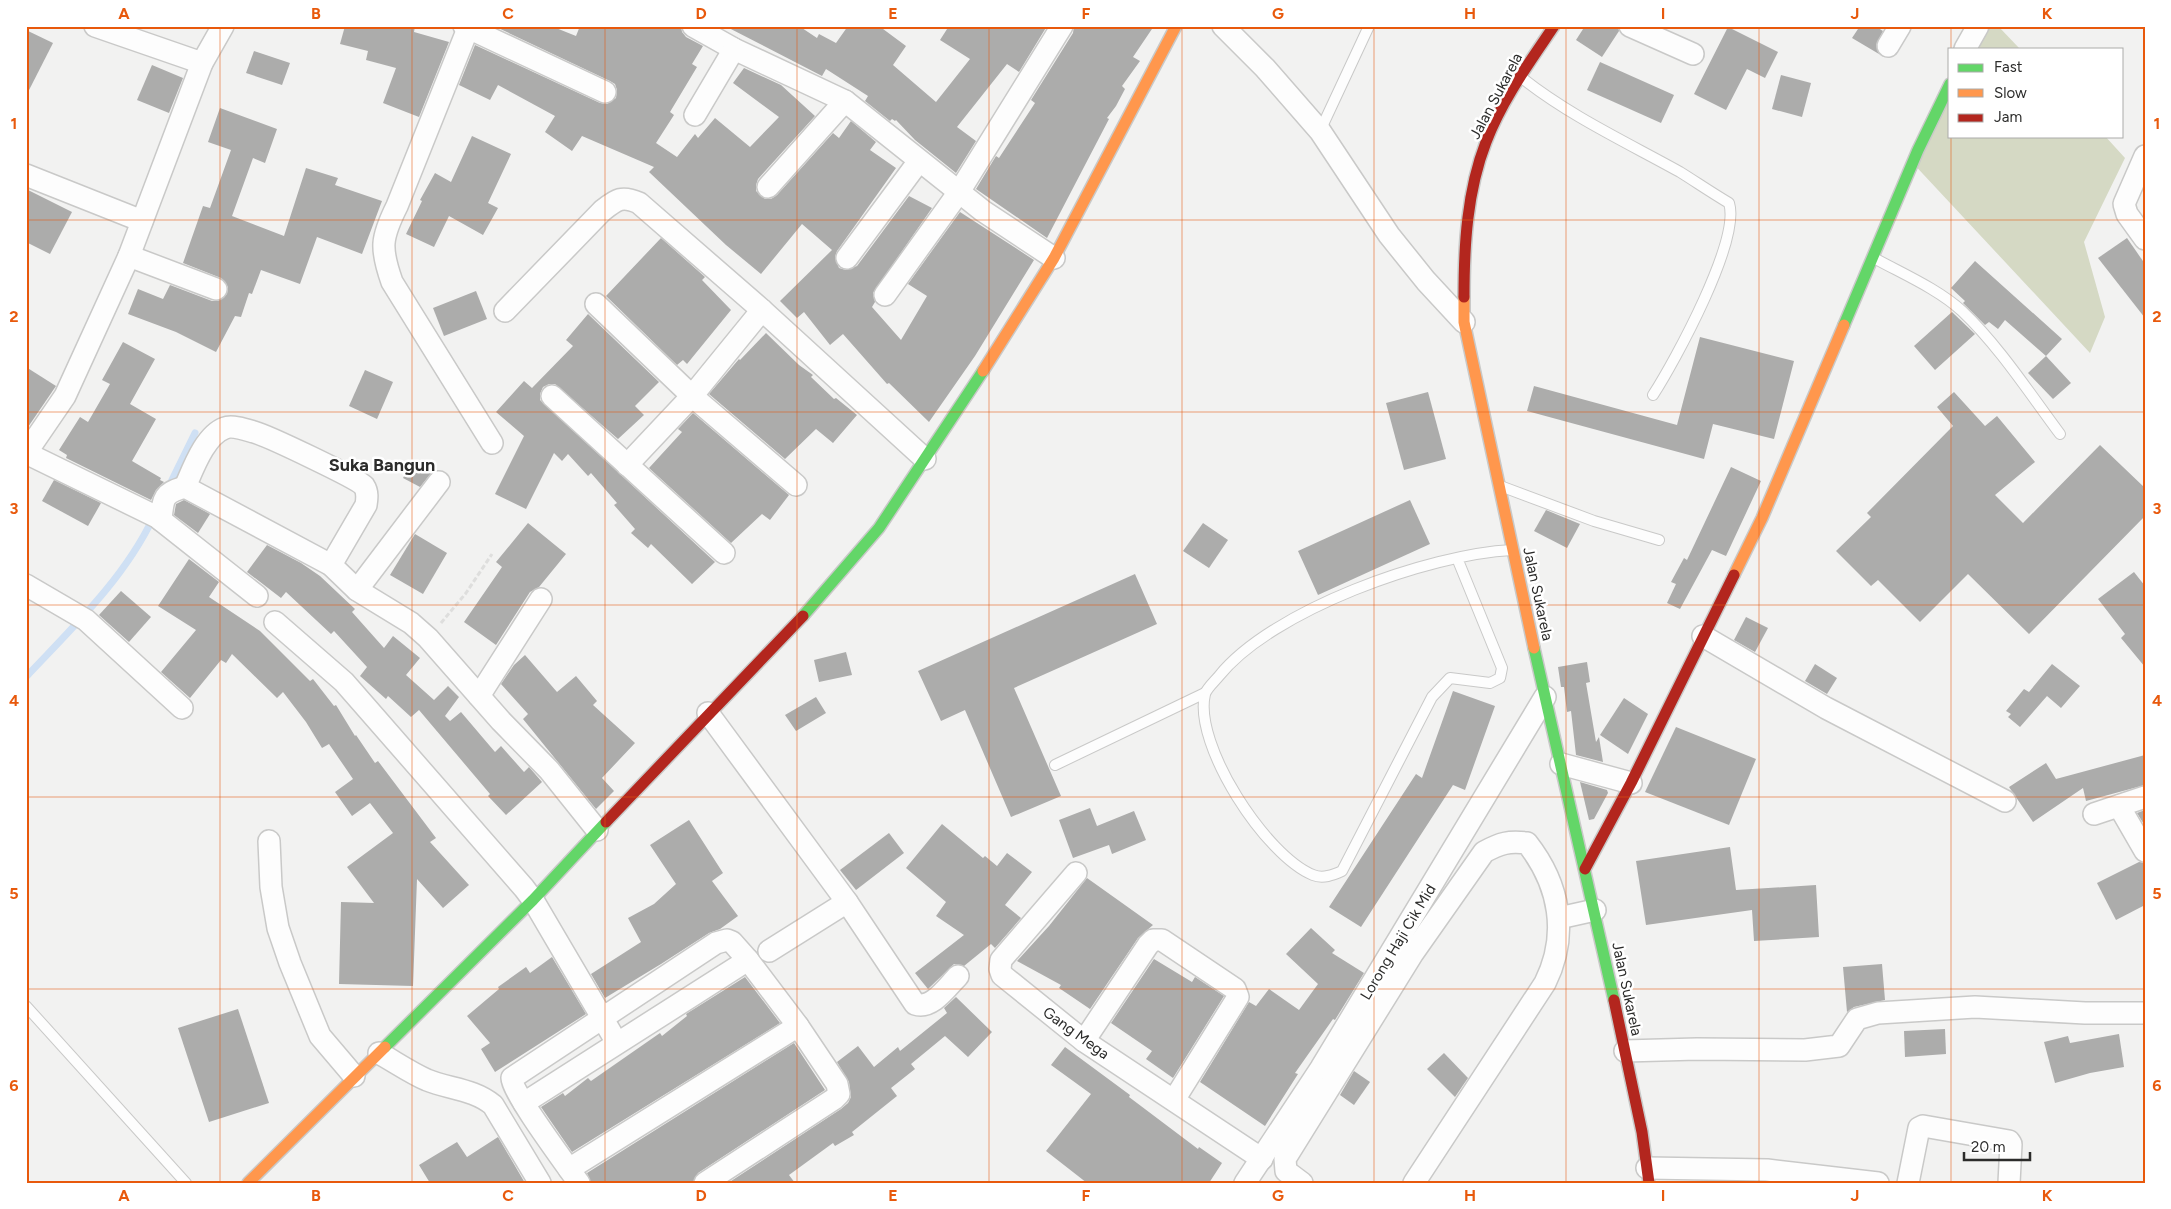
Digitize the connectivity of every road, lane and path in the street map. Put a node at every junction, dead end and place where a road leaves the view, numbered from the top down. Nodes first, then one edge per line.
1 (95, 26) edge
2 (223, 26) edge
3 (693, 26) edge
4 (1062, 26) edge
5 (1176, 26) edge
6 (1223, 26) edge
7 (1368, 26) edge
8 (1554, 26) edge
9 (1630, 26) edge
10 (1900, 26) edge
11 (1978, 26) edge
12 (467, 27) edge
13 (1888, 46) dead end
14 (1966, 48) edge
15 (734, 49) junction
16 (1693, 54) dead end
17 (202, 63) junction
18 (1520, 77) junction
19 (1948, 88) edge
20 (605, 92) dead end
21 (845, 101) junction
22 (695, 115) dead end
23 (1320, 131) junction
24 (2145, 156) edge
25 (919, 161) junction
26 (26, 175) edge
27 (768, 187) dead end
28 (959, 192) junction
29 (142, 221) junction
30 (2145, 238) edge
31 (129, 256) junction
32 (847, 258) dead end
33 (1054, 258) junction
34 (1874, 258) junction
35 (216, 289) dead end
36 (885, 295) dead end
37 (596, 304) dead end
38 (505, 310) dead end
39 (762, 310) junction
40 (1464, 322) junction
41 (1653, 395) dead end
42 (552, 396) dead end
43 (692, 396) junction
44 (2060, 434) dead end
45 (492, 443) dead end
46 (26, 453) edge
47 (925, 459) junction
48 (627, 465) junction
49 (439, 482) dead end
50 (796, 485) dead end
51 (1500, 485) junction
52 (186, 487) junction
53 (155, 516) junction
54 (1659, 540) dead end
55 (1514, 550) junction
56 (492, 554) dead end
57 (724, 554) dead end
58 (1458, 558) junction
59 (331, 565) junction
60 (26, 585) edge
61 (357, 590) junction
62 (257, 596) dead end
63 (541, 599) dead end
64 (275, 622) dead end
65 (1703, 636) junction
66 (428, 638) junction
67 (1205, 693) junction
68 (479, 696) junction
69 (1545, 697) junction
70 (182, 708) dead end
71 (708, 713) junction
72 (1561, 764) junction
73 (1055, 765) dead end
74 (1631, 784) junction
75 (2145, 797) edge
76 (2004, 800) dead end
77 (2119, 806) junction
78 (2094, 814) dead end
79 (597, 830) junction
80 (269, 841) dead end
81 (2145, 851) edge
82 (1585, 869) junction
83 (1076, 873) dead end
84 (533, 900) junction
85 (847, 902) junction
86 (1595, 910) junction
87 (1559, 918) junction
88 (769, 951) dead end
89 (748, 960) junction
90 (958, 976) dead end
91 (28, 1012) edge
92 (2145, 1013) edge
93 (601, 1018) junction
94 (798, 1026) junction
95 (1084, 1041) junction
96 (617, 1043) junction
97 (1625, 1051) junction
98 (379, 1053) junction
99 (354, 1076) junction
100 (1174, 1100) junction
101 (524, 1103) junction
102 (1262, 1158) junction
103 (1648, 1175) edge
104 (574, 1176) edge
105 (249, 1182) edge
106 (186, 1183) edge
107 (540, 1183) edge
108 (705, 1183) edge
109 (1245, 1183) edge
110 (1302, 1183) edge
111 (1414, 1183) edge
112 (1878, 1183) edge
113 (1908, 1183) edge
114 (2008, 1183) edge

1 - 17 street
2 - 17 street
3 - 15 street
4 - 28 street
5 - 33 street
6 - 23 street
7 - 23 lane
8 - 18 street, Jalan Sukarela
9 - 16 street
10 - 13 street
11 - 14 street
12 - 20 street
12 - 45 street
15 - 21 street
15 - 22 street
17 - 29 street
18 - 40 street, Jalan Sukarela
18 - 41 lane
19 - 34 street
21 - 25 street
21 - 27 street
23 - 40 street
24 - 30 street
25 - 28 street
25 - 32 street
26 - 29 street
28 - 33 street
28 - 36 street
29 - 31 street
31 - 35 street
31 - 46 street
33 - 47 street
34 - 44 lane
34 - 65 street
37 - 43 street
38 - 39 street
39 - 43 street
39 - 47 street
40 - 51 street, Jalan Sukarela
42 - 48 street
43 - 48 street
43 - 50 street
46 - 53 street
47 - 71 street
48 - 57 street
49 - 61 street
51 - 54 lane
51 - 55 street, Jalan Sukarela
52 - 53 street
52 - 59 street
52 - 59 street
53 - 62 street
55 - 58 lane
55 - 69 street, Jalan Sukarela
56 - 66 path
58 - 67 lane
58 - 67 lane
59 - 61 street
60 - 70 street
61 - 66 street
63 - 68 street
64 - 84 street
65 - 74 street
65 - 76 street
66 - 68 street
67 - 73 lane
68 - 79 street
69 - 72 street, Jalan Sukarela
69 - 102 street, Lorong Haji Cik Mid
71 - 79 street
71 - 85 street
72 - 74 street
72 - 82 street, Jalan Sukarela
74 - 82 street
75 - 77 street
77 - 78 street
77 - 81 street
79 - 84 street
80 - 99 street
82 - 86 street, Jalan Sukarela
83 - 95 street, Gang Mega
84 - 93 street
84 - 98 street
85 - 88 street
85 - 90 street
86 - 87 street
86 - 97 street, Jalan Sukarela
87 - 110 street
87 - 111 street
89 - 93 street
89 - 94 street
89 - 96 street
91 - 106 lane
92 - 97 street
93 - 96 street
93 - 101 street
94 - 104 street
94 - 108 street
95 - 100 street, Gang Mega
95 - 100 street
96 - 101 street
97 - 103 street, Jalan Sukarela
98 - 99 street
98 - 107 street
99 - 105 street
100 - 102 street, Gang Mega
101 - 104 street
102 - 109 street, Lorong Haji Cik Mid
103 - 112 street
113 - 114 street

